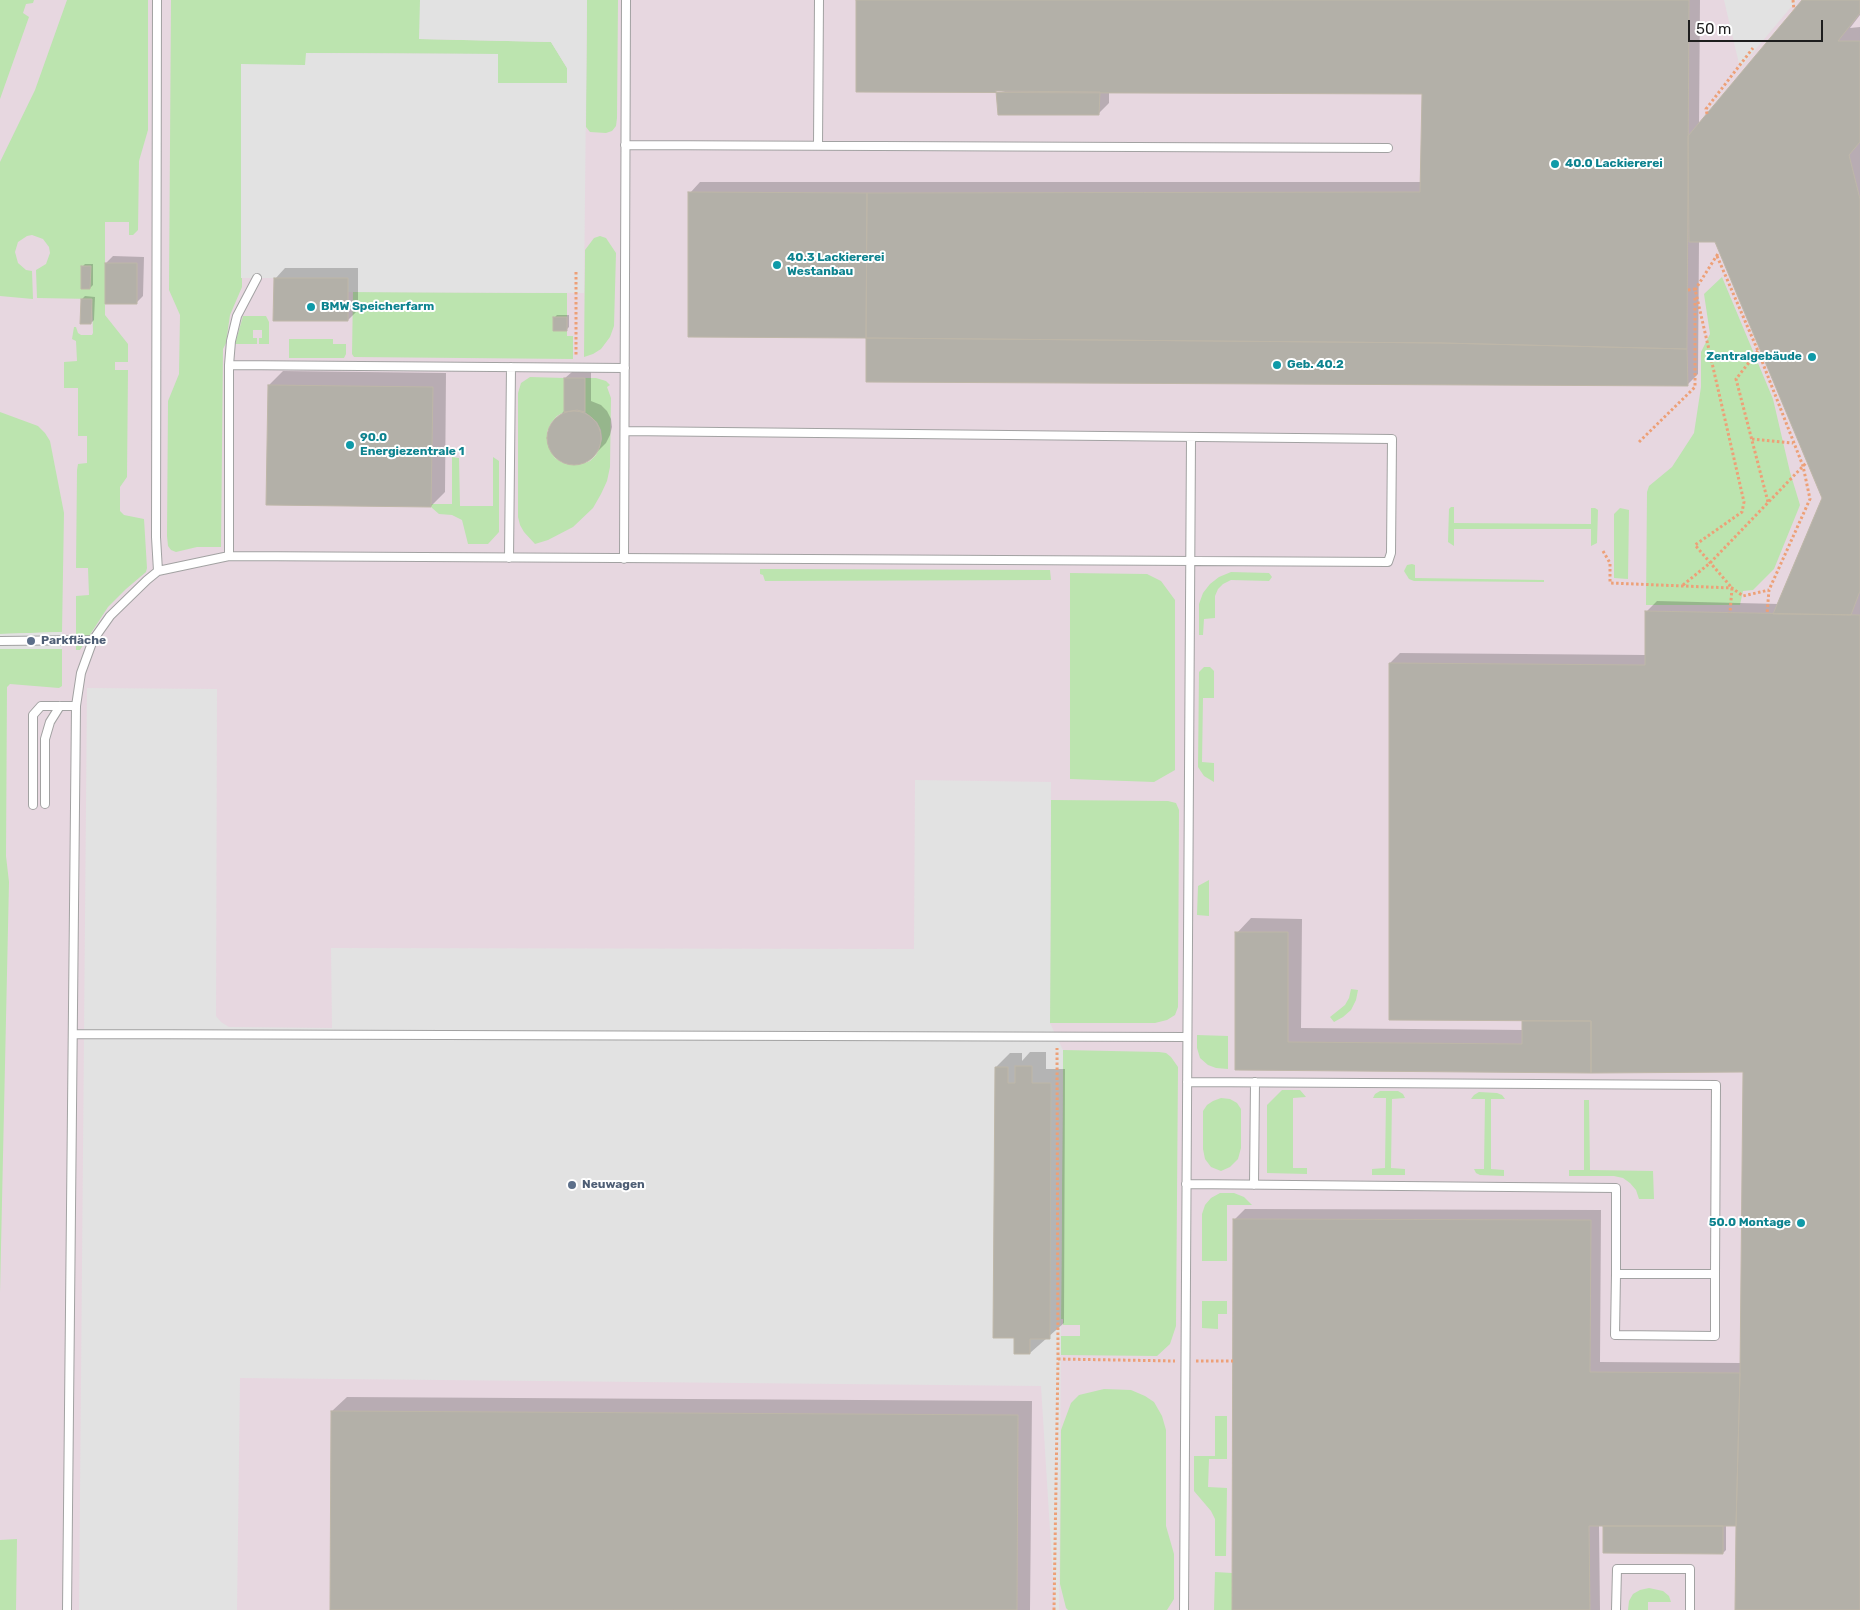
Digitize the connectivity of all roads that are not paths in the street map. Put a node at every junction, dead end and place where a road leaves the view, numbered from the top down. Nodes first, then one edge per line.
1 (158, 0) edge
2 (626, 0) edge
3 (819, 0) edge
4 (626, 145) junction
5 (818, 146) junction
6 (1388, 148) dead end
7 (257, 278) dead end
8 (229, 365) junction
9 (510, 367) junction
10 (625, 368) junction
11 (624, 431) junction
12 (1191, 438) junction
13 (229, 556) junction
14 (509, 558) junction
15 (624, 559) junction
16 (1190, 562) junction
17 (158, 571) junction
18 (93, 640) junction
19 (0, 641) edge
20 (60, 706) junction
21 (76, 706) junction
22 (44, 804) dead end
23 (33, 805) dead end
24 (73, 1034) junction
25 (1187, 1037) junction
26 (1187, 1082) junction
27 (1255, 1082) junction
28 (1186, 1184) junction
29 (1254, 1184) junction
30 (1616, 1274) junction
31 (1714, 1274) junction
32 (67, 1610) edge
33 (1184, 1610) edge
34 (1616, 1610) edge
35 (1690, 1610) edge

1 - 17 lane
2 - 4 lane
3 - 5 lane
4 - 5 lane
4 - 10 lane
5 - 6 lane
7 - 8 lane
8 - 9 lane
8 - 13 lane
9 - 10 lane
9 - 14 lane
10 - 11 lane
11 - 12 lane
11 - 15 lane
12 - 16 lane
12 - 16 lane
13 - 14 lane
13 - 17 lane
14 - 15 lane
15 - 16 lane
16 - 25 lane
17 - 18 lane
18 - 19 lane
18 - 21 lane
20 - 21 lane
20 - 22 lane
20 - 23 lane
21 - 24 lane
24 - 25 lane
24 - 32 lane
25 - 26 lane
26 - 27 lane
26 - 28 lane
27 - 29 lane
27 - 31 lane
28 - 29 lane
28 - 33 lane
29 - 30 lane
30 - 31 lane
30 - 31 lane
34 - 35 lane

